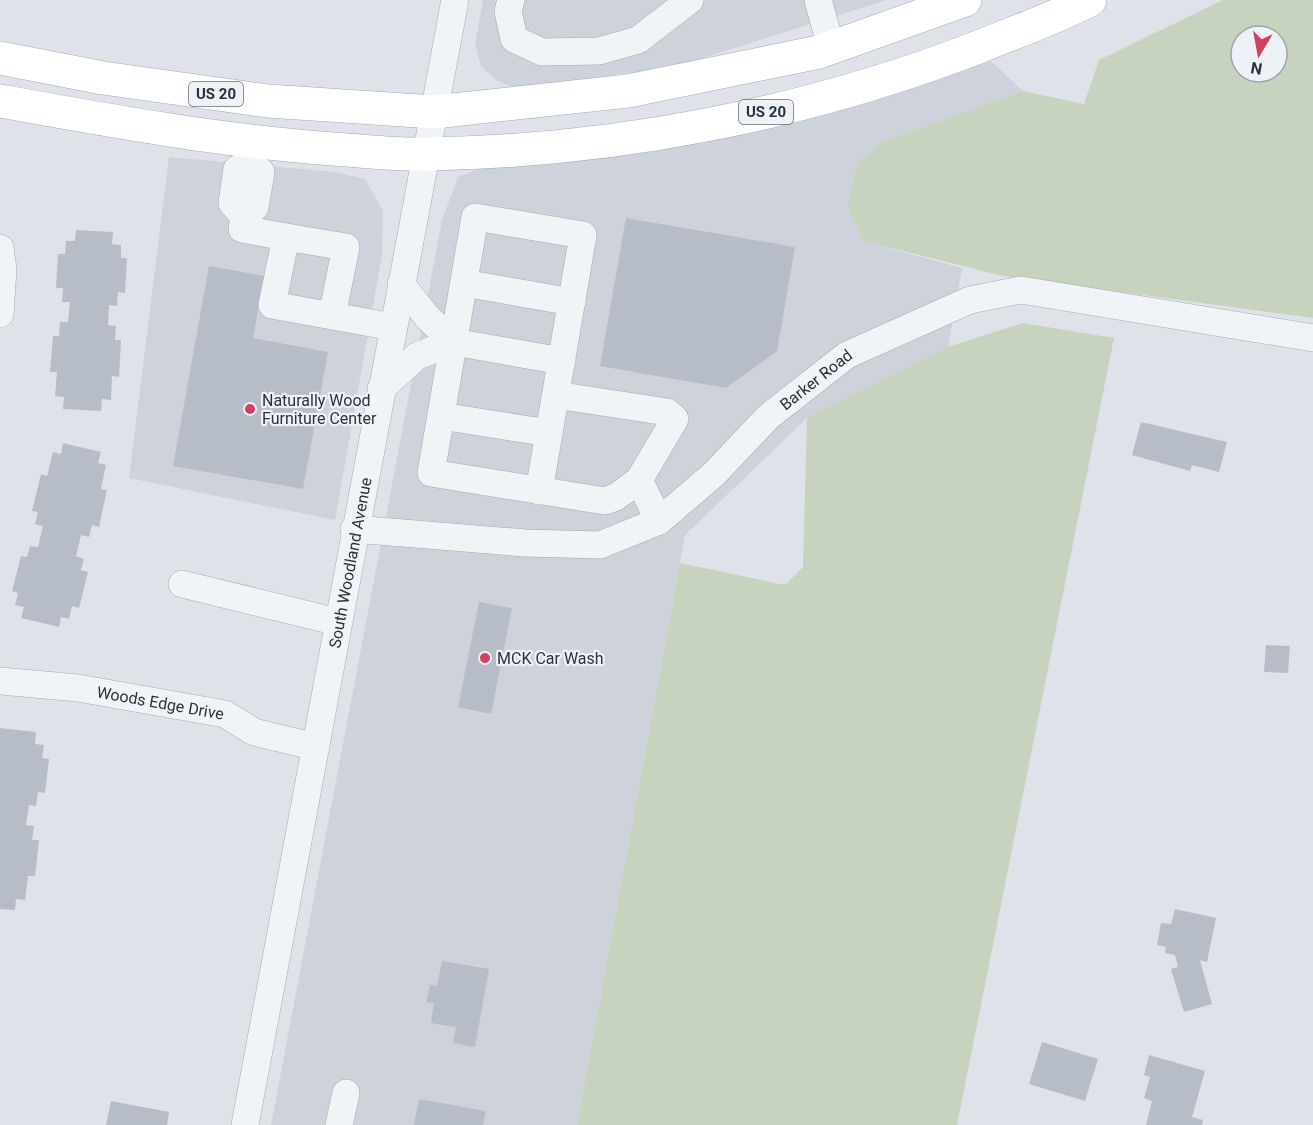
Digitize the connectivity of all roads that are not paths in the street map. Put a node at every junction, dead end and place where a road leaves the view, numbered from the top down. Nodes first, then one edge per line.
1 (455, 0) edge
2 (511, 0) edge
3 (690, 0) edge
4 (818, 0) edge
5 (965, 0) edge
6 (1090, 0) edge
7 (831, 47) junction
8 (0, 58) edge
9 (0, 101) edge
10 (434, 112) junction
11 (252, 152) junction
12 (426, 155) junction
13 (286, 237) junction
14 (0, 248) edge
15 (464, 283) junction
16 (401, 284) junction
17 (572, 302) junction
18 (0, 314) edge
19 (332, 316) junction
20 (393, 327) junction
21 (1313, 338) edge
22 (454, 342) junction
23 (562, 361) junction
24 (381, 389) junction
25 (556, 395) junction
26 (441, 416) junction
27 (549, 434) junction
28 (639, 480) junction
29 (539, 490) junction
30 (659, 521) junction
31 (354, 529) junction
32 (182, 584) dead end
33 (338, 622) junction
34 (0, 681) edge
35 (316, 747) junction
36 (346, 1093) dead end
37 (245, 1125) edge
38 (339, 1125) edge

1 - 10 street, South Woodland Avenue
2 - 3 street
4 - 7 street
5 - 7 main road, US 20
6 - 12 main road, US 20
7 - 10 main road, US 20
8 - 10 main road, US 20
9 - 11 main road, US 20
10 - 12 street, South Woodland Avenue
11 - 12 main road, US 20
11 - 13 street
12 - 16 street, South Woodland Avenue
13 - 19 street
13 - 19 street
14 - 18 street
15 - 17 street
15 - 17 street
15 - 22 street
16 - 20 street, South Woodland Avenue
16 - 22 street
17 - 23 street
19 - 20 street
20 - 24 street, South Woodland Avenue
21 - 30 street, Barker Road
22 - 23 street
22 - 24 street
22 - 26 street
23 - 25 street
24 - 31 street, South Woodland Avenue
25 - 27 street
25 - 28 street
26 - 27 street
26 - 29 street
27 - 29 street
28 - 29 street
28 - 30 street
30 - 31 street, Barker Road
31 - 33 street, South Woodland Avenue
32 - 33 street
33 - 35 street, South Woodland Avenue
34 - 35 street, Woods Edge Drive
35 - 37 street, South Woodland Avenue
36 - 38 street

